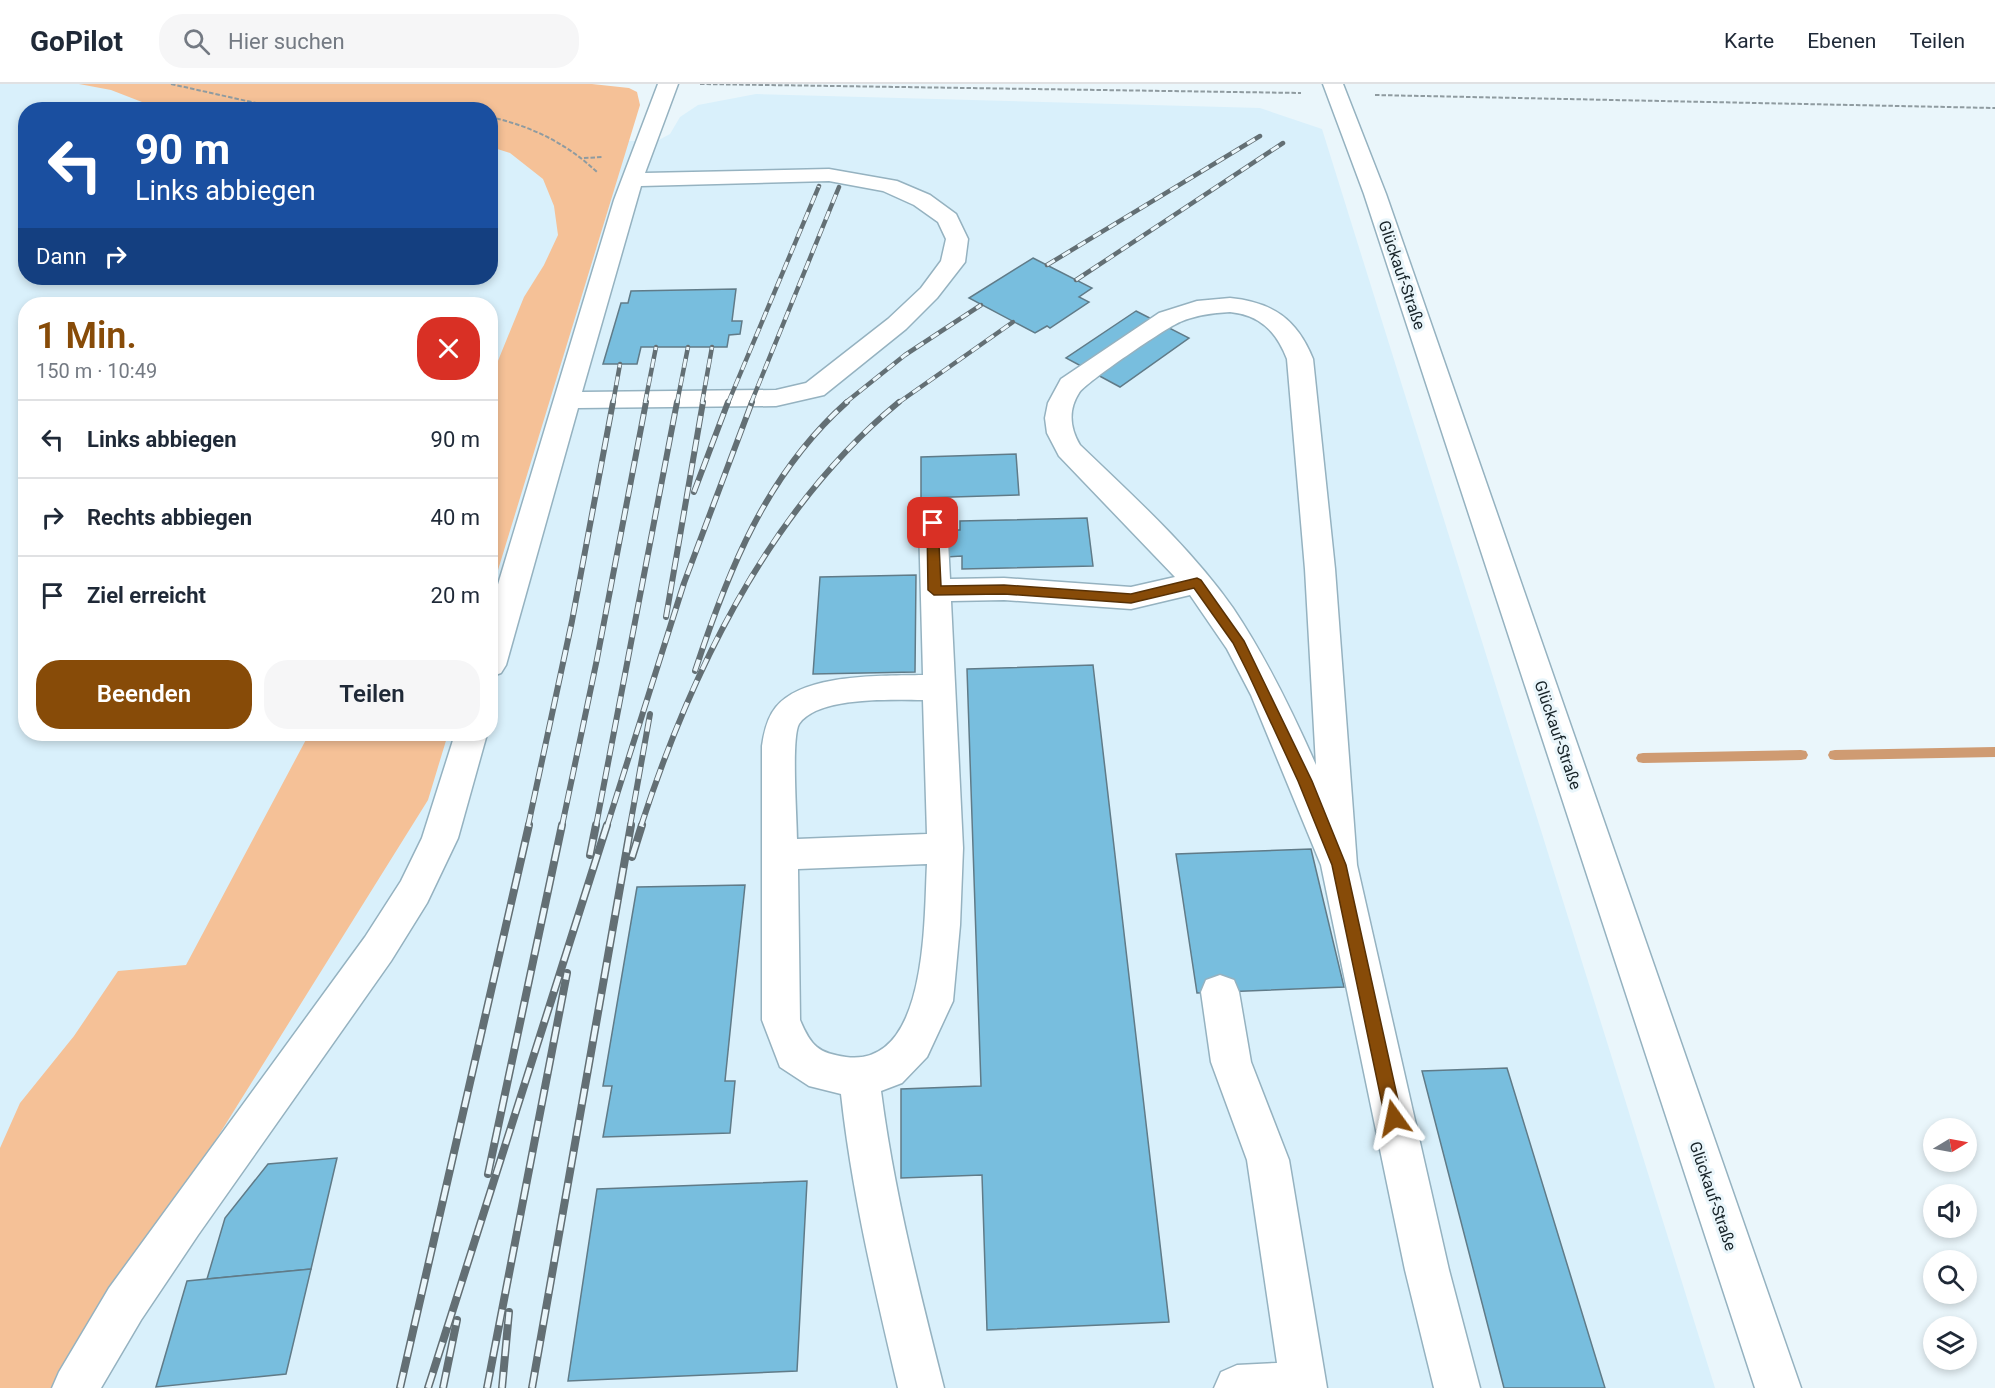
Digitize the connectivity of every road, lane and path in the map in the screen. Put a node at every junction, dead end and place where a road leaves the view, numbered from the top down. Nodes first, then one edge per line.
1 (171, 84) edge
2 (668, 84) edge
3 (694, 84) edge
4 (1335, 89) edge
5 (251, 102) edge
6 (1995, 108) edge
7 (498, 119) edge
8 (628, 190) junction
9 (567, 400) junction
10 (933, 523) dead end
11 (1197, 583) junction
12 (934, 590) junction
13 (498, 637) edge
14 (940, 687) junction
15 (469, 741) edge
16 (945, 848) junction
17 (782, 855) junction
18 (1339, 865) junction
19 (1220, 992) dead end
20 (859, 1078) junction
21 (1304, 1387) edge
22 (75, 1388) edge
23 (921, 1388) edge
24 (1237, 1388) edge
25 (1457, 1388) edge
26 (1778, 1388) edge

1 - 5 path
2 - 8 street
3 - 4 path
4 - 6 path
4 - 26 street, Glückauf-Straße
7 - 8 path
8 - 9 street
8 - 9 street
9 - 13 street
10 - 12 street
11 - 12 street
11 - 18 street
11 - 18 street
12 - 14 street
14 - 16 street
14 - 17 street
15 - 22 street
16 - 17 street
16 - 20 street
17 - 20 street
18 - 25 street
19 - 21 street
20 - 23 street
21 - 24 street

